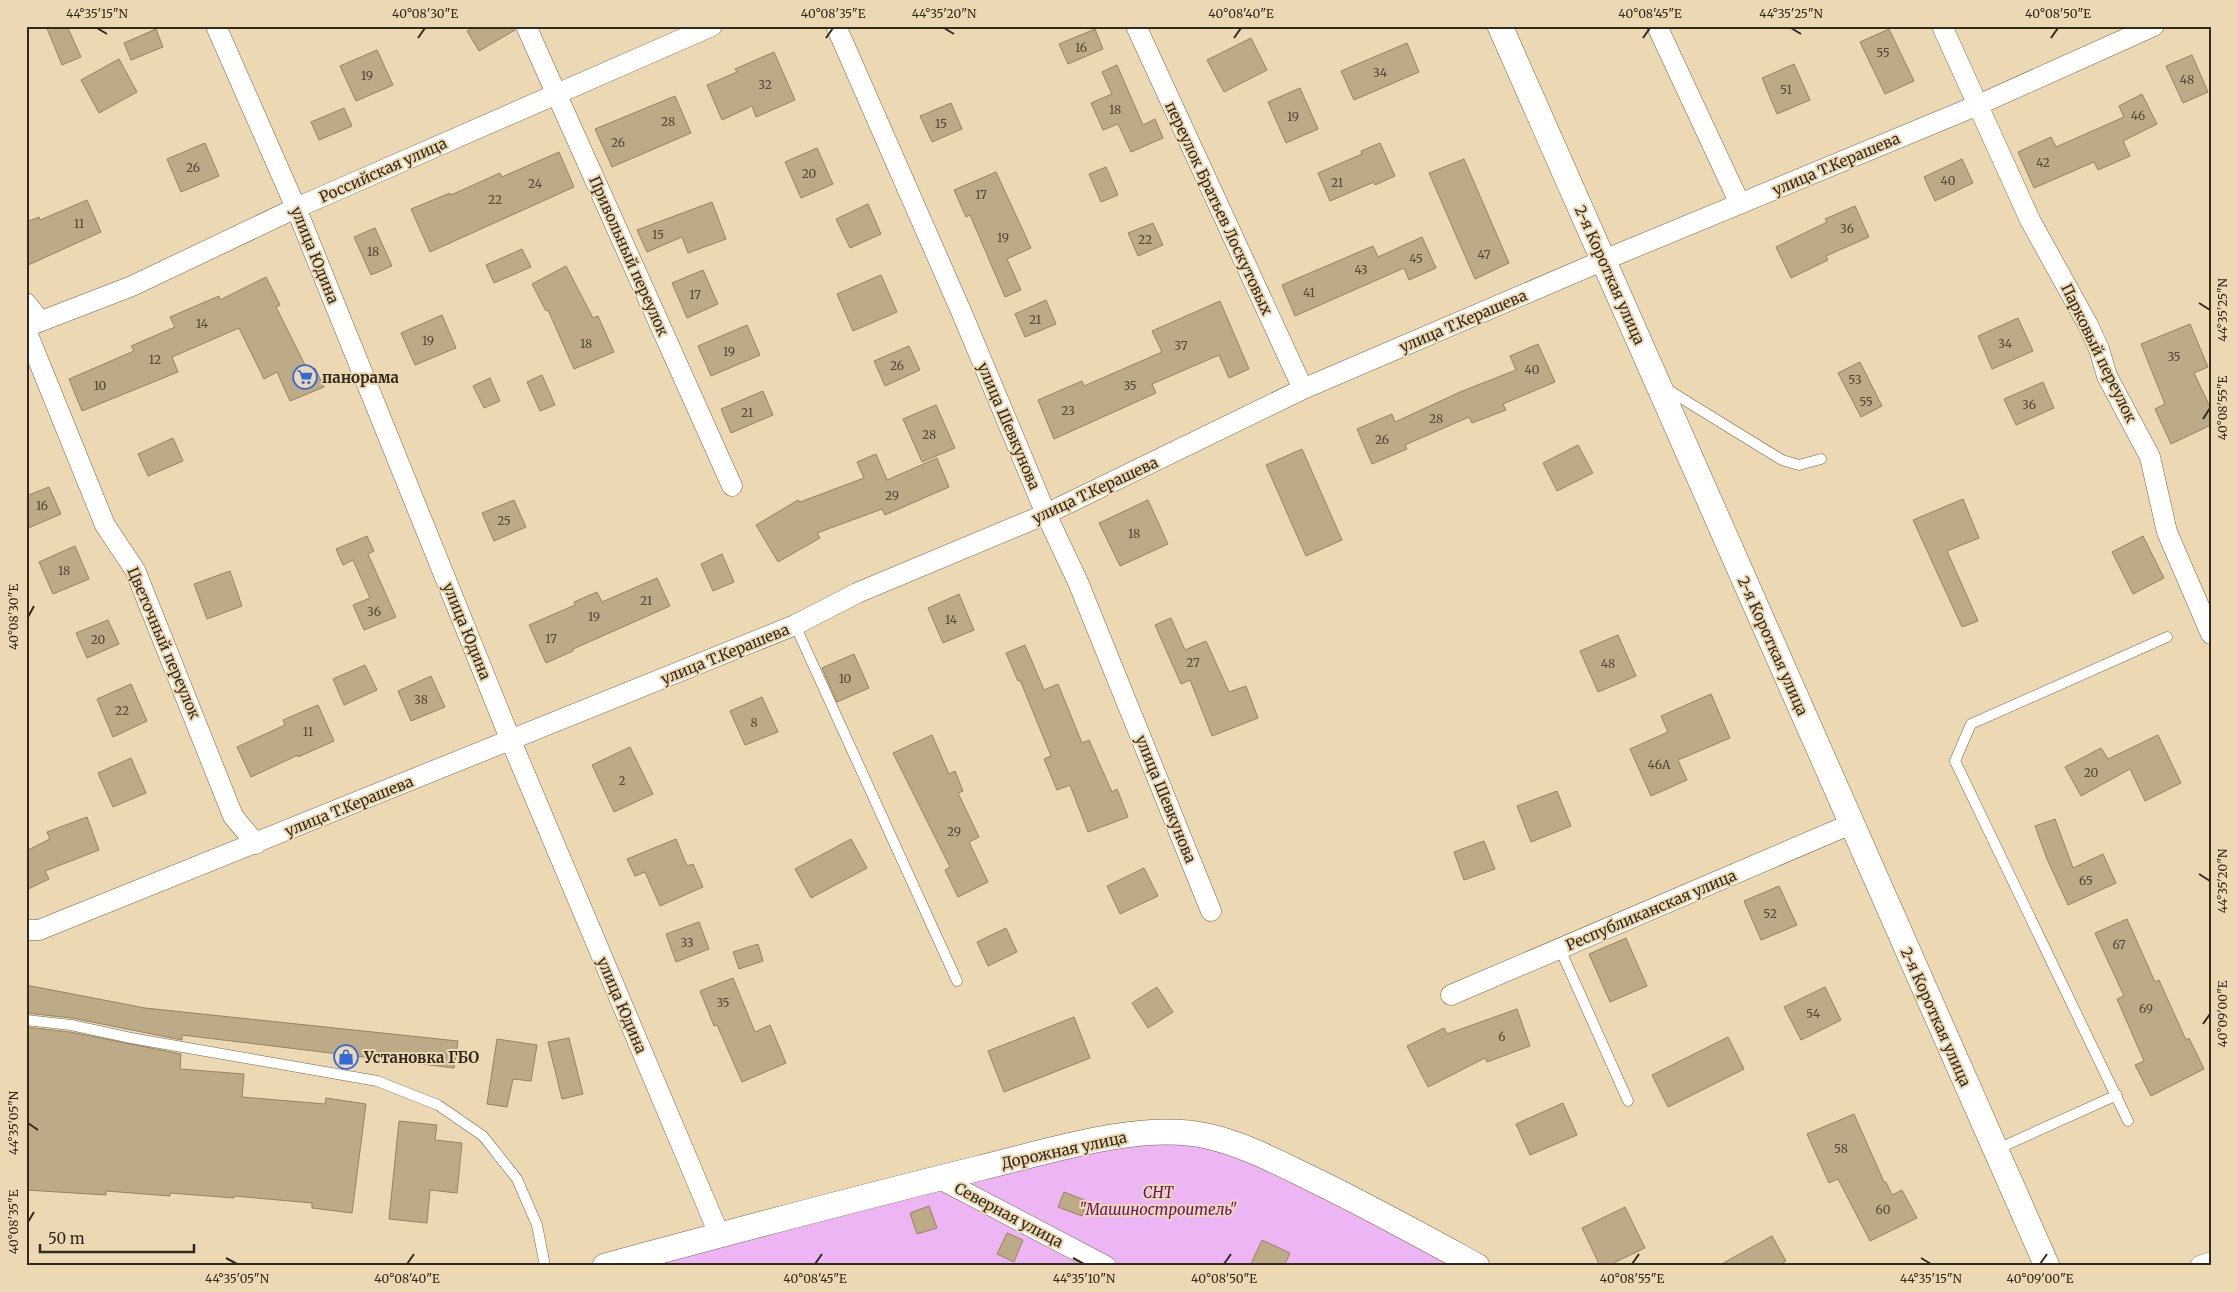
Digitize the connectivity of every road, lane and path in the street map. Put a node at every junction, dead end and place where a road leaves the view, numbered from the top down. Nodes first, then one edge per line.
1 (216, 26) edge
2 (526, 26) edge
3 (712, 26) edge
4 (836, 26) edge
5 (1136, 26) edge
6 (1500, 26) edge
7 (1657, 26) edge
8 (1942, 26) edge
9 (2154, 26) edge
10 (556, 95) junction
11 (1978, 105) junction
12 (1740, 204) junction
13 (296, 208) junction
14 (1604, 260) junction
15 (26, 303) edge
16 (31, 326) edge
17 (1658, 384) junction
18 (1303, 390) junction
19 (1821, 459) dead end
20 (732, 486) dead end
21 (1046, 514) junction
22 (2209, 624) edge
23 (795, 625) junction
24 (2167, 636) dead end
25 (511, 741) junction
26 (1850, 824) junction
27 (256, 844) junction
28 (1211, 911) dead end
29 (26, 930) edge
30 (1560, 949) junction
31 (957, 981) dead end
32 (1451, 996) dead end
33 (26, 1020) edge
34 (2117, 1095) junction
35 (1628, 1101) dead end
36 (2128, 1121) dead end
37 (1995, 1150) junction
38 (938, 1178) junction
39 (720, 1234) junction
40 (2211, 1262) edge
41 (545, 1266) edge
42 (605, 1266) edge
43 (1106, 1266) edge
44 (1477, 1266) edge
45 (2047, 1266) edge
46 (2200, 1266) edge

1 - 13 street, улица Юдина
2 - 10 street, Привольный переулок
3 - 10 street, Российская улица
4 - 21 street, улица Шевкунова
5 - 18 street, переулок Братьев Лоскутовых
6 - 14 street, 2-я Короткая улица
7 - 12 street
8 - 11 street, Парковый переулок
9 - 11 street, улица Т.Керашева
10 - 13 street, Российская улица
10 - 20 street, Привольный переулок
11 - 12 street, улица Т.Керашева
11 - 22 street, Парковый переулок
12 - 14 street, улица Т.Керашева
13 - 16 street, Российская улица
13 - 25 street, улица Юдина
14 - 17 street, 2-я Короткая улица
14 - 18 street, улица Т.Керашева
15 - 16 street, Цветочный переулок
16 - 27 street, Цветочный переулок
17 - 19 lane
17 - 26 street, 2-я Короткая улица
18 - 21 street, улица Т.Керашева
21 - 23 street, улица Т.Керашева
21 - 28 street, улица Шевкунова
23 - 25 street, улица Т.Керашева
23 - 31 lane
24 - 34 lane
25 - 27 street, улица Т.Керашева
25 - 39 street, улица Юдина
26 - 30 street, Республиканская улица
26 - 37 street, 2-я Короткая улица
27 - 29 street, улица Т.Керашева
30 - 32 street, Республиканская улица
30 - 35 lane
33 - 41 lane
34 - 36 lane
34 - 37 lane
37 - 45 street, 2-я Короткая улица
38 - 39 street, Дорожная улица
38 - 43 street, Северная улица
38 - 44 street, Дорожная улица
39 - 42 street, Дорожная улица
40 - 46 street

